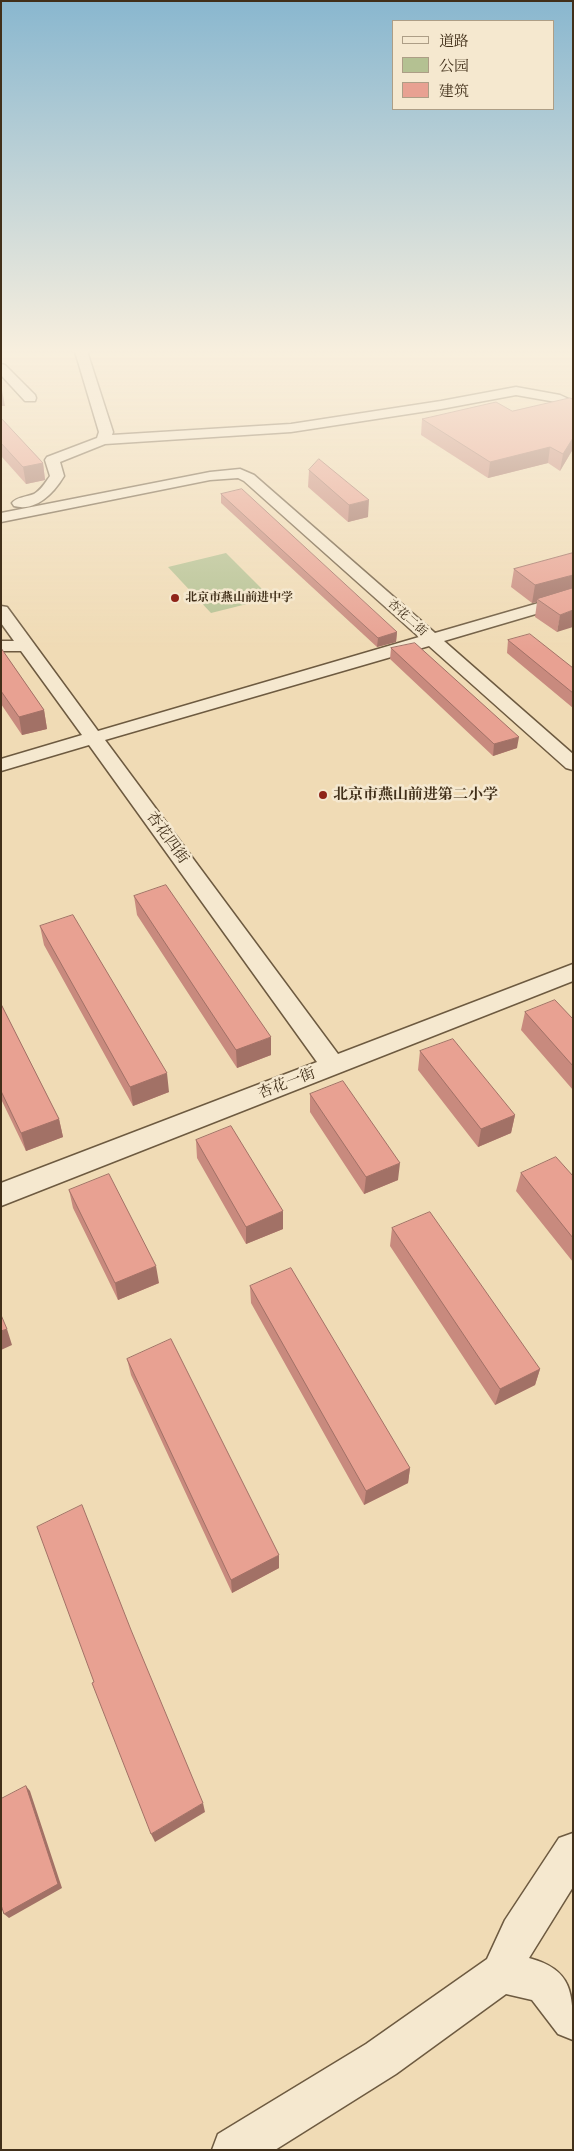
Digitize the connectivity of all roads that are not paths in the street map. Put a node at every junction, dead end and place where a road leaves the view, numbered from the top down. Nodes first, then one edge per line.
1 (81, 448) edge
2 (41, 498) junction
3 (1, 507) edge
4 (56, 507) junction
5 (1, 518) edge
6 (573, 598) edge
7 (1, 610) edge
8 (430, 640) junction
9 (1, 646) edge
10 (27, 646) junction
11 (94, 738) junction
12 (573, 764) edge
13 (1, 765) edge
14 (573, 972) edge
15 (333, 1066) junction
16 (1, 1195) edge
17 (573, 1852) edge
18 (501, 1973) junction
19 (573, 2019) edge
20 (234, 2150) edge

1 - 2 street
2 - 3 street
2 - 4 street
4 - 5 street
4 - 8 street, 杏花二街
6 - 8 street
7 - 10 street, 杏花四街
8 - 11 street
8 - 12 street, 杏花二街
9 - 10 street
10 - 11 street, 杏花四街
11 - 13 street
11 - 15 street, 杏花四街
14 - 15 street, 杏花一街
15 - 16 street, 杏花一街
17 - 18 street
18 - 19 street
18 - 20 street

